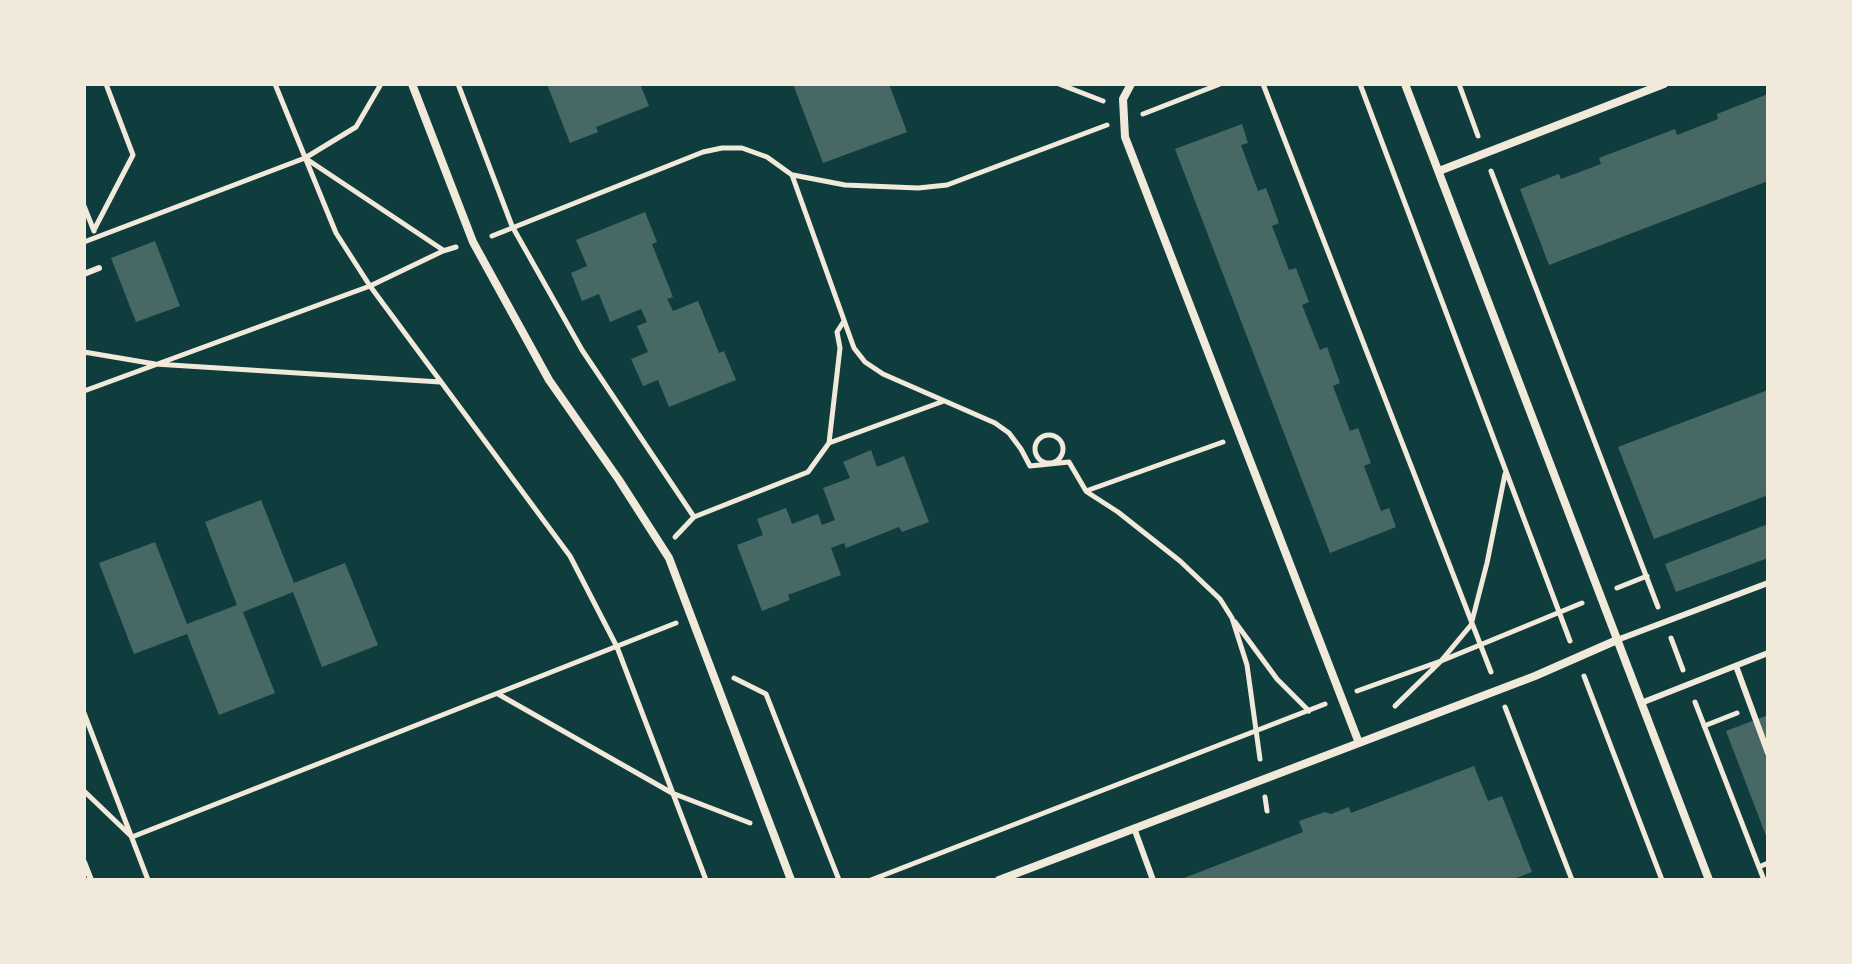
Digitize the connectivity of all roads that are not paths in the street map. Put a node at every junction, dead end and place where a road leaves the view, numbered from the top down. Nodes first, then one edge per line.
1 (412, 84) edge
2 (1131, 84) edge
3 (1405, 84) edge
4 (1664, 84) edge
5 (1439, 171) junction
6 (99, 268) dead end
7 (84, 274) edge
8 (1768, 583) edge
9 (1617, 640) junction
10 (1768, 653) edge
11 (1736, 666) junction
12 (1641, 703) junction
13 (1359, 743) junction
14 (1768, 753) edge
15 (1134, 828) junction
16 (84, 862) edge
17 (91, 880) edge
18 (791, 880) edge
19 (999, 880) edge
20 (1153, 880) edge
21 (1709, 880) edge

1 - 18 street
2 - 13 street
3 - 5 street
4 - 5 street
5 - 9 street
6 - 7 lane
8 - 9 lane
9 - 12 street
9 - 13 street
10 - 11 lane
11 - 12 lane
11 - 14 lane
12 - 21 street
13 - 15 street
15 - 19 street
15 - 20 lane
16 - 17 lane

